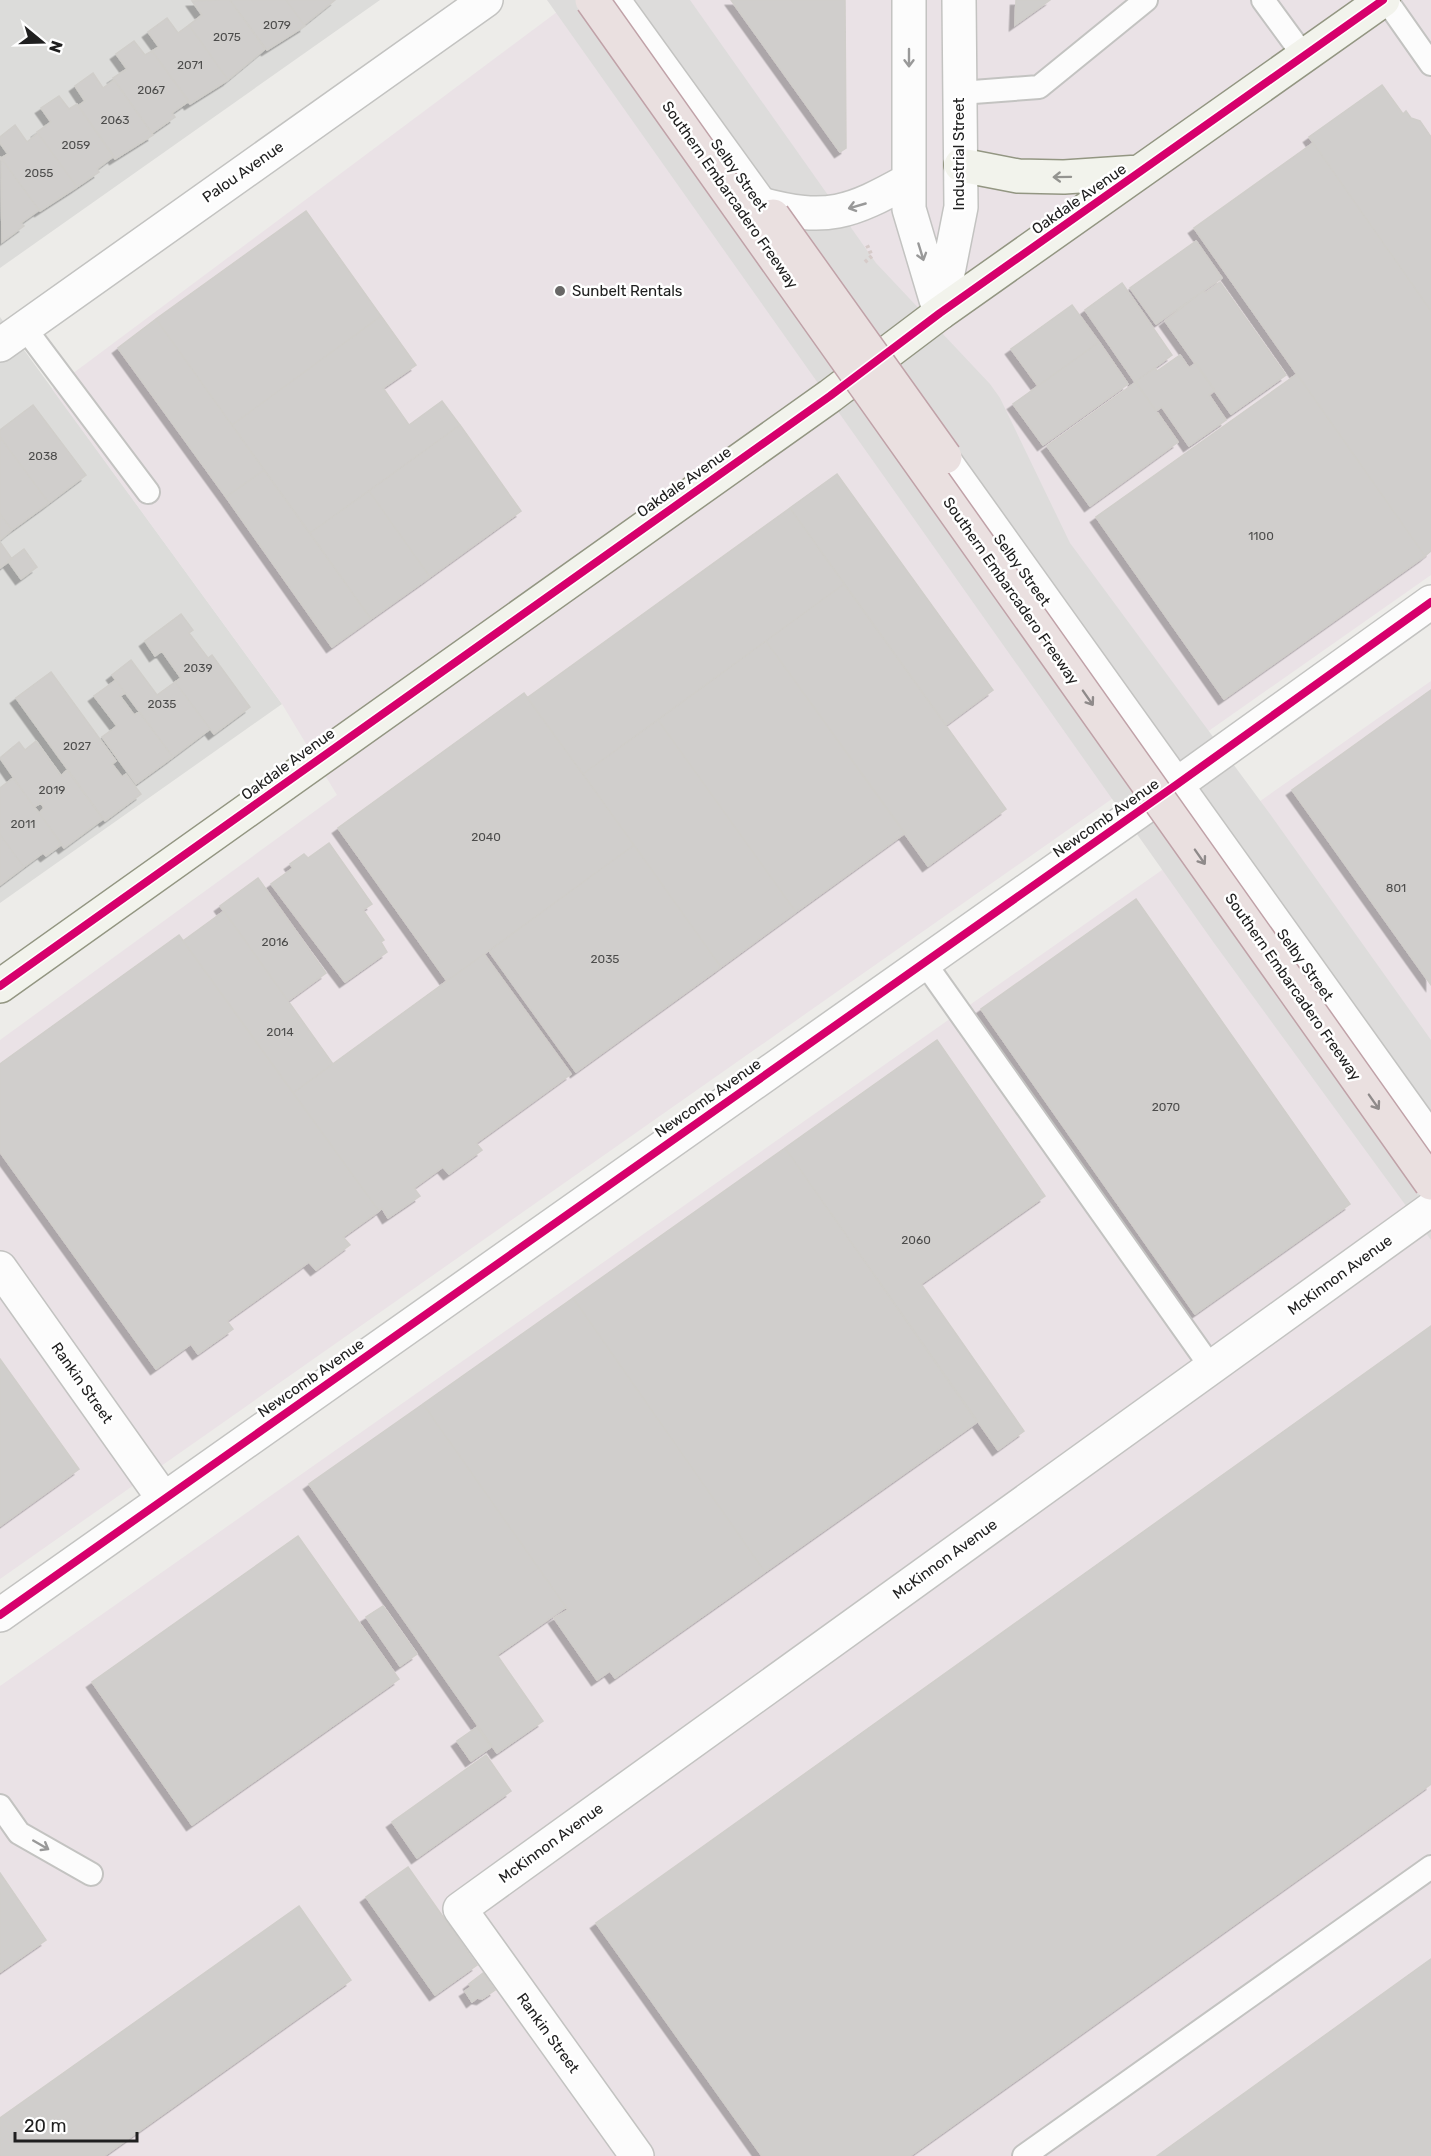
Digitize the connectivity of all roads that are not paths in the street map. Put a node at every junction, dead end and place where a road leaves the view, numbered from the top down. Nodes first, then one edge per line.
1 (486, 0) edge
2 (592, 0) edge
3 (613, 0) edge
4 (620, 0) edge
5 (909, 0) edge
6 (959, 0) edge
7 (1146, 0) edge
8 (1263, 0) edge
9 (1384, 0) edge
10 (1304, 56) junction
11 (1431, 64) edge
12 (960, 93) junction
13 (961, 165) junction
14 (1141, 172) junction
15 (909, 180) junction
16 (760, 204) junction
17 (940, 313) junction
18 (12, 336) edge
19 (874, 364) junction
20 (148, 492) dead end
21 (1431, 602) edge
22 (1176, 785) junction
23 (924, 962) junction
24 (0, 986) edge
25 (1431, 1143) edge
26 (1431, 1182) edge
27 (1431, 1209) edge
28 (0, 1268) edge
29 (1211, 1367) junction
30 (164, 1498) junction
31 (0, 1615) edge
32 (0, 1806) edge
33 (1431, 1867) edge
34 (91, 1874) dead end
35 (460, 1909) joint
36 (637, 2156) edge
37 (1024, 2156) edge

1 - 18 street, Palou Avenue
2 -> 26 highway, Southern Embarcadero Freeway, bridge
3 - 16 street, Selby Street
4 - 25 highway, Southern Embarcadero Freeway, bridge
5 -> 15 street
6 - 12 street, Industrial Street
7 - 12 lane
8 - 10 lane
9 - 10 main road, Oakdale Avenue
9 - 11 lane
10 - 14 main road, Oakdale Avenue
12 - 13 street, Industrial Street
14 -> 13 main road
13 - 17 street, Industrial Street
14 - 17 main road, Oakdale Avenue
15 -> 16 street
15 -> 17 street
16 - 19 street, Selby Street
17 - 19 main road, Oakdale Avenue
18 - 20 lane
19 - 22 street, Selby Street
19 - 24 main road, Oakdale Avenue
21 - 22 street, Newcomb Avenue
22 - 23 street, Newcomb Avenue
22 - 25 street, Selby Street
23 - 29 lane
23 - 30 street, Newcomb Avenue
27 - 29 street, McKinnon Avenue
28 - 30 street, Rankin Street
29 - 35 street, McKinnon Avenue
30 - 31 street, Newcomb Avenue
32 -> 34 lane
33 - 37 lane
35 - 36 street, Rankin Street

